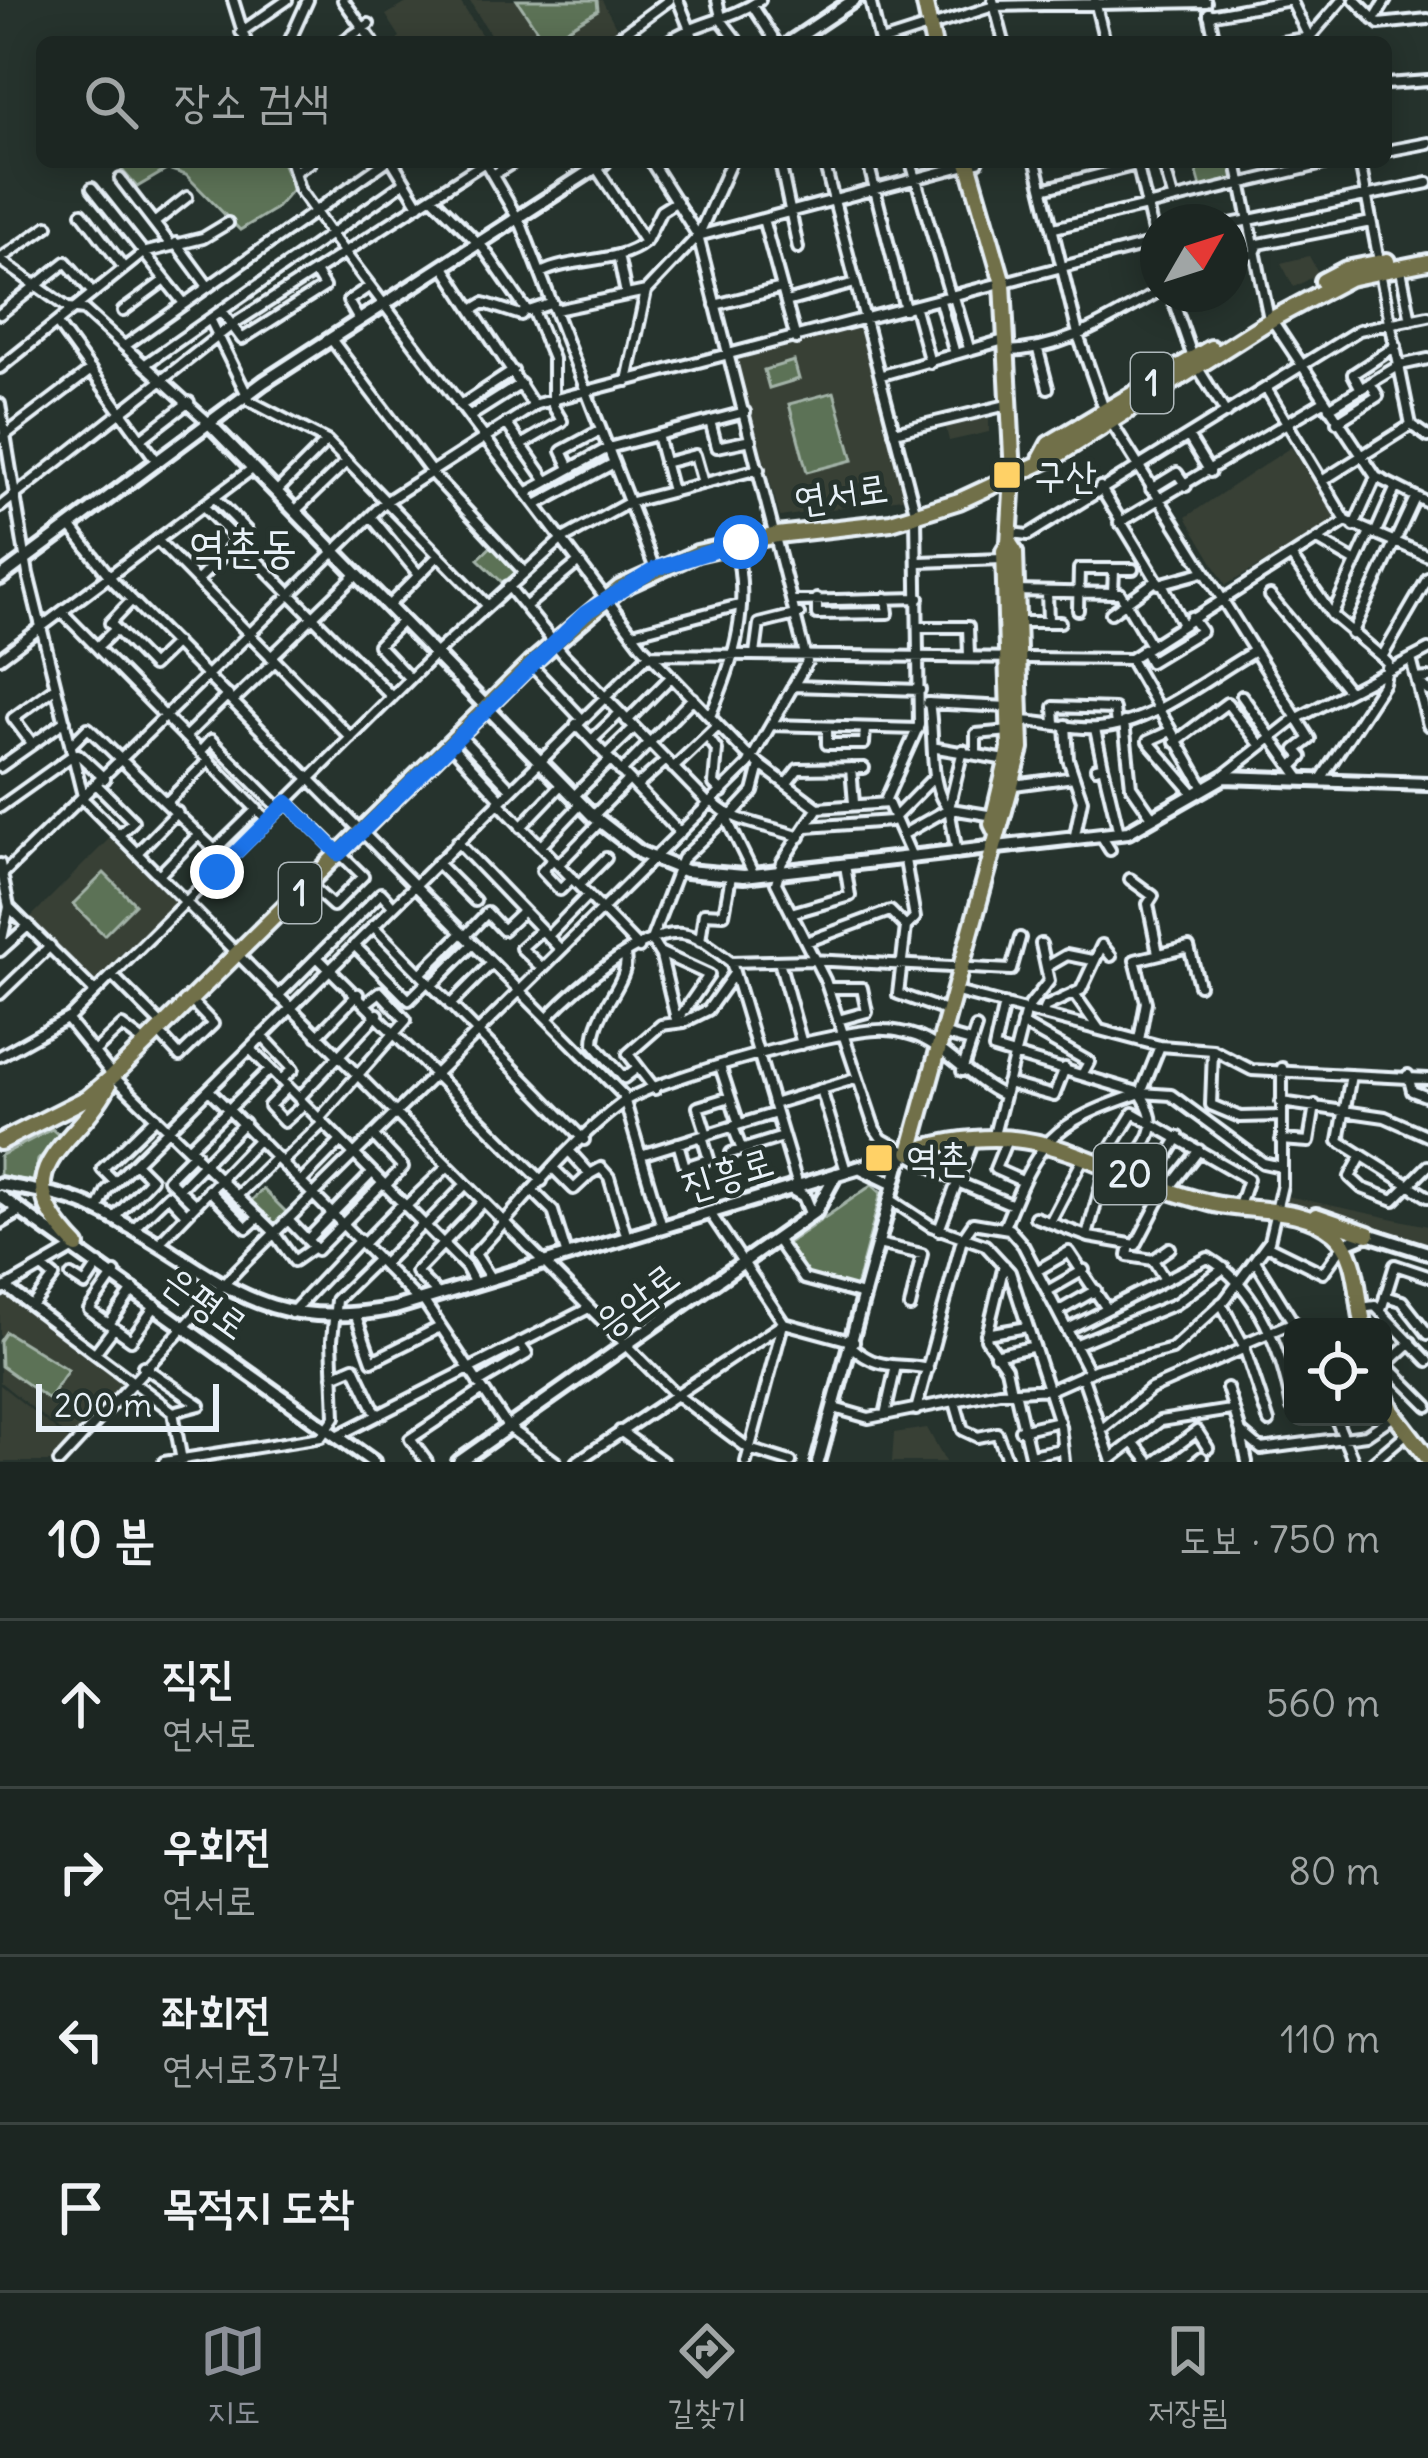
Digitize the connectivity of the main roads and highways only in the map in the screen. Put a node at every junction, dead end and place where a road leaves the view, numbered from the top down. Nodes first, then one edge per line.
1 (854, 0) edge
2 (924, 0) edge
3 (931, 35) edge
4 (800, 36) edge
5 (595, 168) edge
6 (973, 168) edge
7 (1428, 253) edge
8 (1428, 262) edge
9 (1380, 267) junction
10 (208, 422) junction
11 (1013, 475) junction
12 (1009, 538) junction
13 (0, 578) edge
14 (1013, 657) junction
15 (487, 708) junction
16 (1016, 726) junction
17 (1428, 784) edge
18 (995, 824) junction
19 (990, 850) junction
20 (113, 1076) junction
21 (0, 1142) edge
22 (910, 1152) junction
23 (860, 1168) junction
24 (841, 1173) junction
25 (0, 1184) edge
26 (894, 1184) junction
27 (794, 1187) junction
28 (42, 1191) junction
29 (0, 1196) edge
30 (19, 1211) junction
31 (812, 1214) junction
32 (1301, 1218) junction
33 (0, 1222) edge
34 (1368, 1234) junction
35 (1344, 1244) junction
36 (77, 1246) junction
37 (1428, 1253) edge
38 (1362, 1318) edge
39 (1392, 1408) edge
40 (1428, 1458) edge
41 (373, 1462) edge
42 (459, 1462) edge
43 (818, 1462) edge

1 - 4 main road
2 - 3 main road
5 - 10 main road
6 - 11 main road
7 - 9 main road, 연서로 / 1
8 - 9 main road, 연서로 / 1
9 - 11 main road, 연서로 / 1
10 - 13 main road
10 - 15 main road
11 - 12 main road
11 - 15 main road, 연서로 / 1
12 - 14 main road
12 - 14 main road
14 - 16 main road
14 - 16 main road
15 - 19 main road
15 - 20 main road, 연서로 / 1
16 - 18 main road
16 - 18 main road
17 - 19 main road
18 - 19 main road
19 - 22 main road
20 - 21 main road, 연서로 / 1
20 - 28 main road
22 - 23 main road, 진흥로
22 - 26 main road
22 - 32 main road, 진흥로 / 20
23 - 24 main road, 진흥로
23 - 26 main road
24 - 27 main road, 진흥로
24 - 31 main road, 응암로
25 - 28 main road, 진흥로
26 - 43 main road
27 - 28 main road, 진흥로
27 - 31 main road
28 - 36 main road
29 - 30 main road, 은평로
30 - 33 main road
30 - 36 main road, 은평로
31 - 42 main road, 응암로
32 - 34 main road
32 - 35 main road, 진흥로 / 20
34 - 35 main road
34 - 37 main road
35 - 38 main road
36 - 41 main road, 은평로
39 - 40 main road

